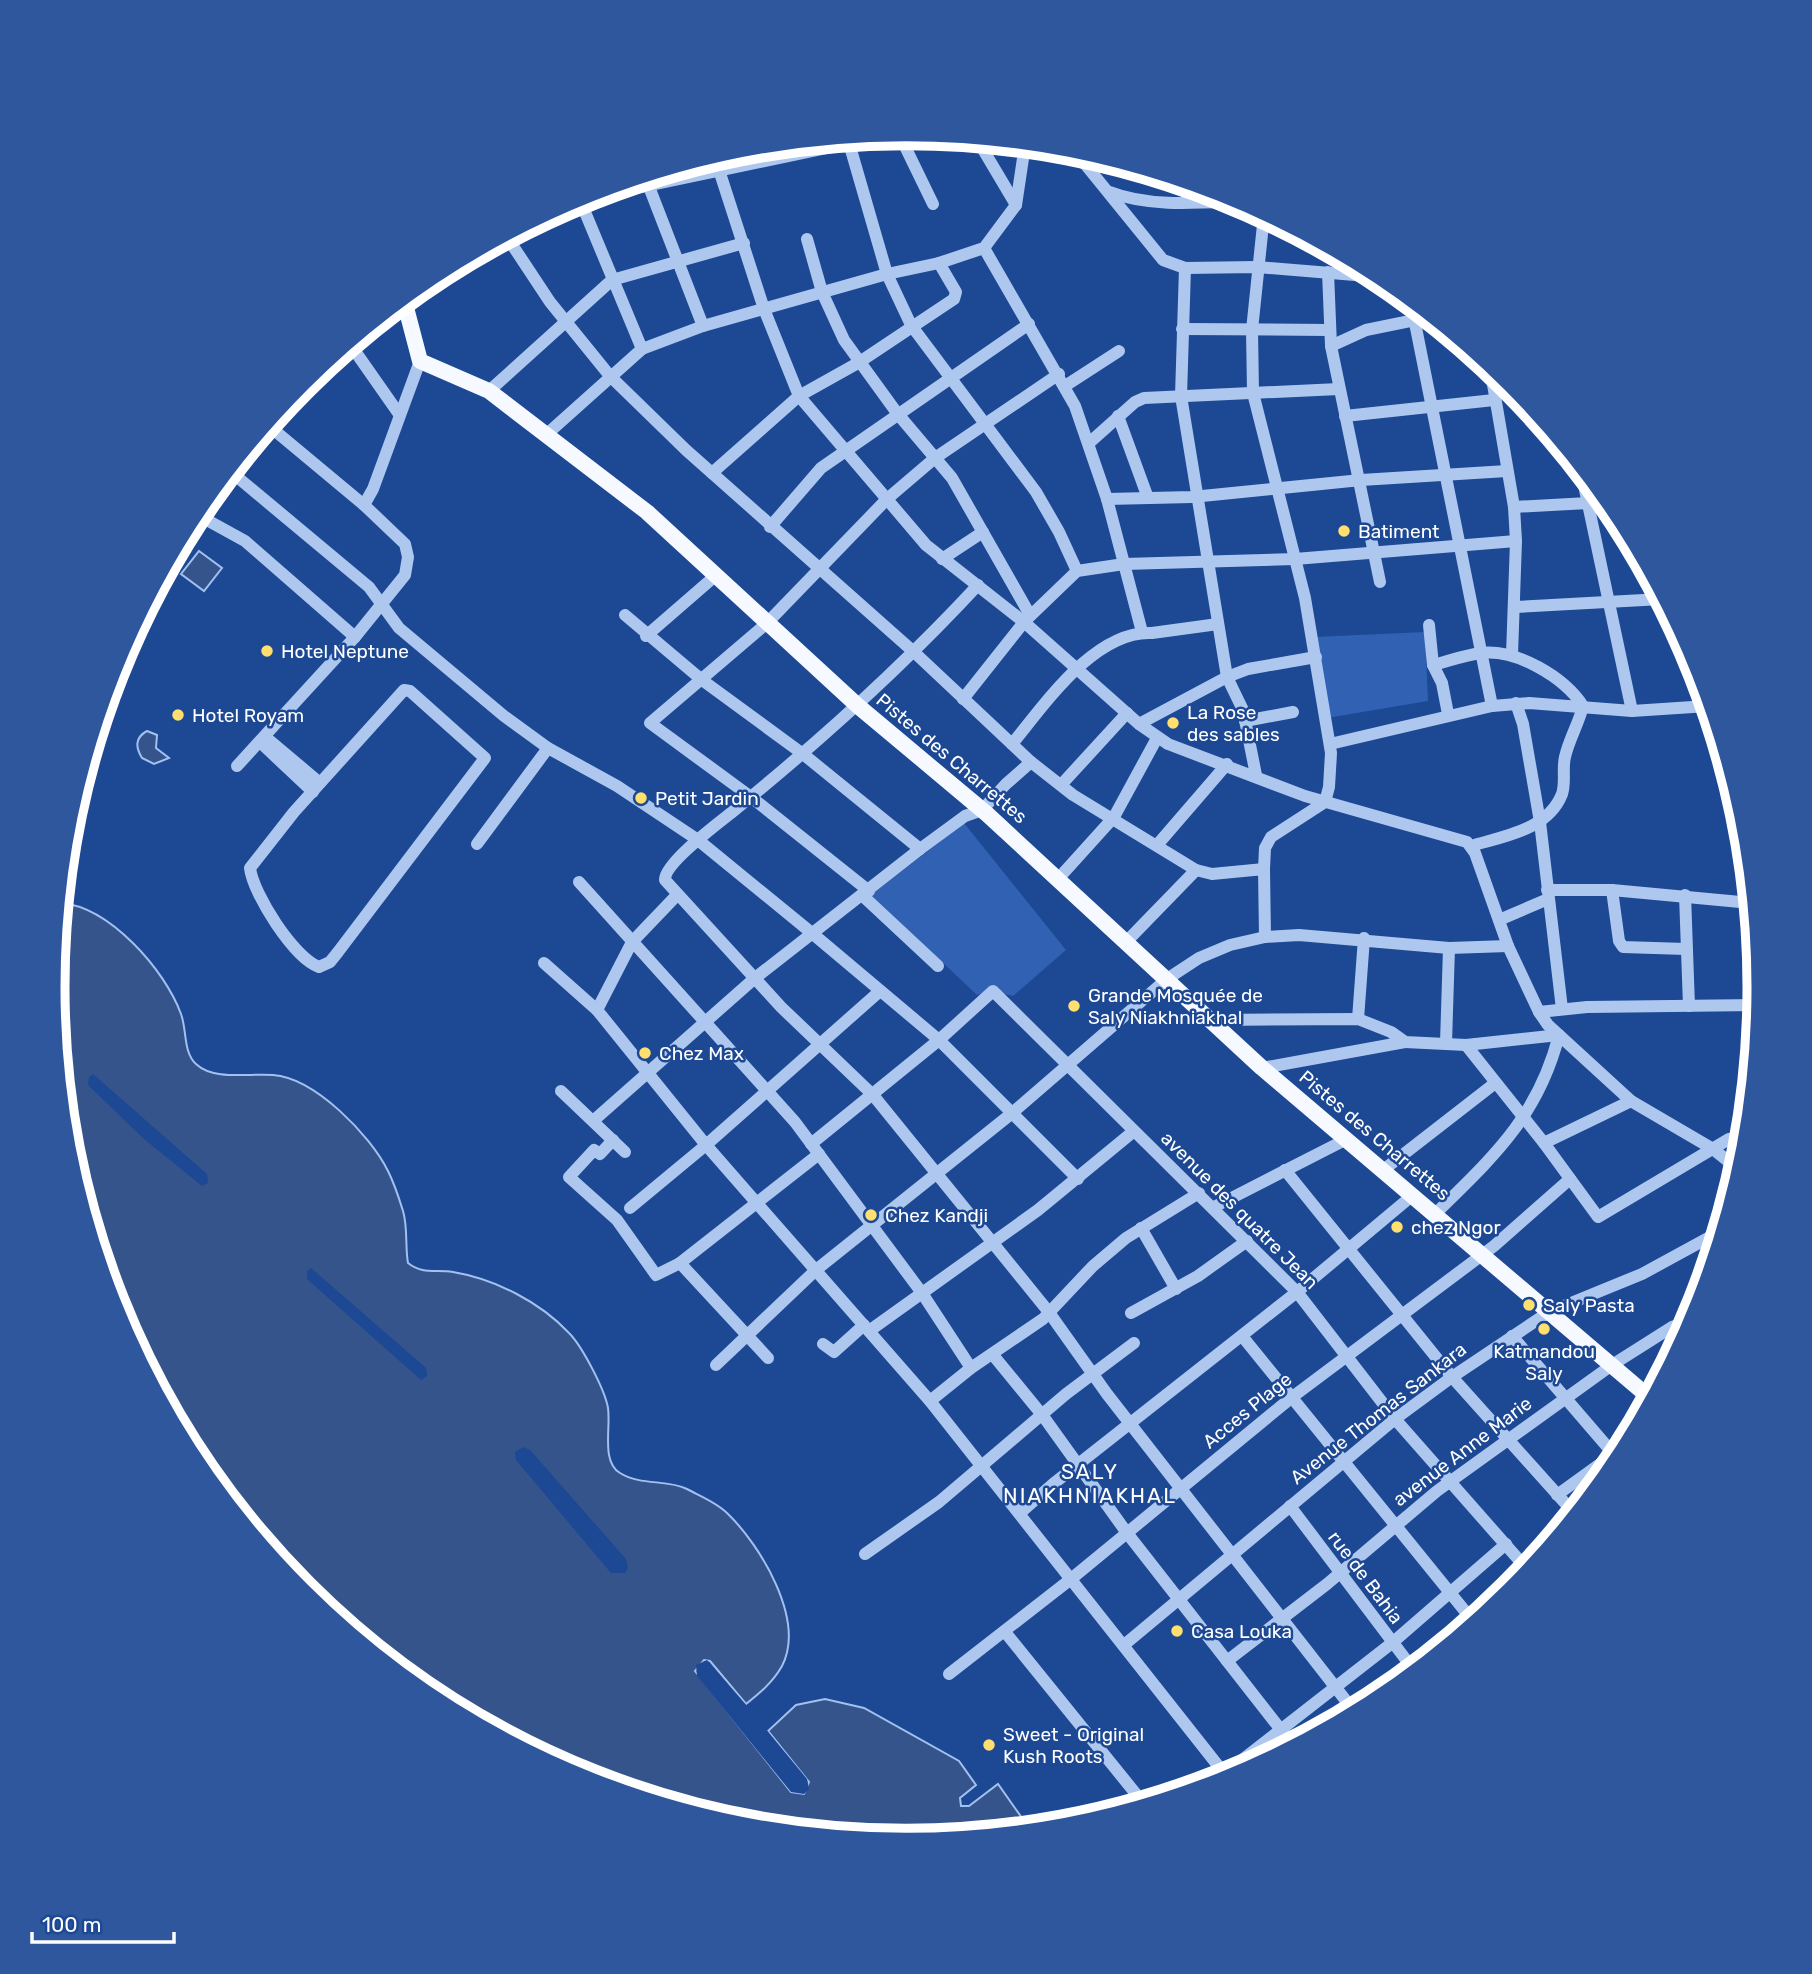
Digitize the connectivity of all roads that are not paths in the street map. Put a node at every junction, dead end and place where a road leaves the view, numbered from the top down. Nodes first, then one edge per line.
1 (905, 146) edge
2 (850, 148) edge
3 (983, 150) edge
4 (1024, 154) edge
5 (1086, 166) edge
6 (720, 167) edge
7 (648, 186) edge
8 (1110, 192) junction
9 (1194, 197) edge
10 (933, 204) dead end
11 (1016, 205) junction
12 (583, 211) edge
13 (1263, 226) edge
14 (807, 239) dead end
15 (744, 243) junction
16 (512, 244) edge
17 (984, 248) junction
18 (677, 262) junction
19 (939, 263) junction
20 (1257, 267) junction
21 (1185, 268) junction
22 (1345, 270) edge
23 (1328, 272) junction
24 (887, 274) junction
25 (612, 280) junction
26 (822, 292) junction
27 (764, 309) junction
28 (407, 311) edge
29 (1415, 320) joint
30 (566, 322) junction
31 (1029, 324) junction
32 (911, 325) junction
33 (703, 326) junction
34 (1182, 329) junction
35 (1252, 330) junction
36 (1329, 330) junction
37 (1331, 346) junction
38 (642, 349) junction
39 (1119, 351) dead end
40 (355, 352) edge
41 (420, 360) junction
42 (858, 363) junction
43 (1059, 374) junction
44 (610, 376) junction
45 (950, 376) junction
46 (1492, 384) edge
47 (1065, 386) junction
48 (1339, 389) junction
49 (489, 391) junction
50 (1253, 393) junction
51 (799, 396) junction
52 (1181, 396) junction
53 (1494, 400) junction
54 (1433, 406) junction
55 (897, 413) junction
56 (399, 414) junction
57 (1118, 416) junction
58 (1345, 416) junction
59 (986, 424) junction
60 (275, 431) edge
61 (547, 434) junction
62 (1089, 443) junction
63 (846, 449) junction
64 (935, 458) junction
65 (1507, 471) junction
66 (712, 473) junction
67 (1446, 475) junction
68 (237, 477) edge
69 (1361, 480) junction
70 (1277, 489) junction
71 (1585, 492) edge
72 (1198, 496) junction
73 (1148, 498) junction
74 (887, 499) junction
75 (1107, 499) junction
76 (1587, 503) junction
77 (1593, 503) edge
78 (364, 505) junction
79 (1514, 507) junction
80 (207, 520) edge
81 (771, 527) junction
82 (983, 532) junction
83 (1516, 541) junction
84 (1461, 546) junction
85 (1377, 553) junction
86 (942, 559) junction
87 (1295, 559) junction
88 (1210, 561) junction
89 (1124, 564) junction
90 (821, 569) junction
91 (1077, 571) junction
92 (714, 577) junction
93 (1380, 582) dead end
94 (978, 585) junction
95 (1652, 600) edge
96 (383, 602) junction
97 (1609, 604) junction
98 (1515, 607) junction
99 (625, 615) dead end
100 (1027, 618) junction
101 (766, 624) junction
102 (1218, 624) junction
103 (1429, 625) dead end
104 (1142, 632) junction
105 (646, 636) junction
106 (355, 637) junction
107 (915, 653) junction
108 (1482, 653) junction
109 (1511, 655) junction
110 (1316, 657) junction
111 (1433, 665) junction
112 (1077, 668) junction
113 (1227, 677) junction
114 (702, 680) junction
115 (963, 699) junction
116 (1516, 703) junction
117 (858, 706) junction
118 (1492, 706) junction
119 (1583, 706) junction
120 (1699, 706) edge
121 (1632, 711) junction
122 (1293, 712) dead end
123 (1127, 713) junction
124 (1448, 714) junction
125 (1245, 721) junction
126 (1139, 724) junction
127 (1157, 738) junction
128 (263, 740) junction
129 (1012, 744) junction
130 (1330, 744) junction
131 (548, 748) junction
132 (803, 754) junction
133 (1031, 762) junction
134 (1227, 764) junction
135 (237, 766) dead end
136 (1256, 775) junction
137 (1061, 785) junction
138 (317, 788) junction
139 (751, 797) junction
140 (1325, 802) junction
141 (982, 810) junction
142 (1114, 817) junction
143 (1540, 822) junction
144 (698, 840) junction
145 (477, 844) dead end
146 (1158, 844) junction
147 (1471, 846) junction
148 (920, 849) junction
149 (1264, 869) junction
150 (1196, 870) junction
151 (1058, 879) junction
152 (579, 882) dead end
153 (1612, 890) junction
154 (866, 894) junction
155 (677, 895) junction
156 (1548, 895) junction
157 (1685, 895) junction
158 (1742, 902) edge
159 (1499, 920) junction
160 (813, 934) junction
161 (1265, 937) junction
162 (1364, 938) junction
163 (1127, 941) junction
164 (632, 942) junction
165 (1508, 946) junction
166 (1449, 947) junction
167 (1686, 949) junction
168 (544, 963) dead end
169 (938, 967) dead end
170 (755, 978) junction
171 (1167, 979) junction
172 (880, 991) junction
173 (1746, 1005) edge
174 (1689, 1006) junction
175 (1562, 1009) junction
176 (597, 1010) junction
177 (1539, 1012) junction
178 (1358, 1019) junction
179 (1209, 1020) junction
180 (706, 1024) junction
181 (1559, 1035) junction
182 (939, 1040) junction
183 (1405, 1042) junction
184 (1447, 1043) junction
185 (819, 1045) junction
186 (1466, 1045) junction
187 (1068, 1067) junction
188 (1262, 1068) junction
189 (648, 1073) junction
190 (1494, 1084) junction
191 (561, 1091) dead end
192 (767, 1091) junction
193 (873, 1095) junction
194 (1631, 1101) junction
195 (1011, 1114) junction
196 (1524, 1118) junction
197 (593, 1121) junction
198 (1134, 1131) junction
199 (1733, 1138) edge
200 (1345, 1139) junction
201 (613, 1140) junction
202 (1544, 1143) junction
203 (706, 1145) junction
204 (815, 1149) junction
205 (1713, 1149) junction
206 (625, 1152) dead end
207 (1729, 1162) edge
208 (1285, 1170) junction
209 (1382, 1171) junction
210 (936, 1175) junction
211 (1078, 1179) junction
212 (1570, 1179) junction
213 (1199, 1193) junction
214 (1413, 1195) junction
215 (759, 1205) junction
216 (1214, 1207) junction
217 (630, 1208) dead end
218 (1436, 1214) junction
219 (871, 1225) junction
220 (1141, 1228) junction
221 (1709, 1237) edge
222 (1247, 1241) junction
223 (994, 1243) junction
224 (1350, 1248) junction
225 (1482, 1253) junction
226 (680, 1263) junction
227 (816, 1270) junction
228 (1176, 1289) junction
229 (1297, 1292) junction
230 (922, 1293) junction
231 (1048, 1311) junction
232 (1549, 1312) junction
233 (1131, 1313) dead end
234 (1403, 1314) junction
235 (1675, 1325) edge
236 (866, 1328) junction
237 (748, 1336) junction
238 (1242, 1336) junction
239 (1513, 1336) junction
240 (1134, 1343) dead end
241 (823, 1344) dead end
242 (993, 1356) junction
243 (1346, 1356) junction
244 (768, 1358) dead end
245 (716, 1365) dead end
246 (1612, 1365) junction
247 (971, 1368) junction
248 (1091, 1373) junction
249 (1452, 1377) junction
250 (1643, 1392) edge
251 (1291, 1398) junction
252 (1565, 1399) junction
253 (930, 1401) junction
254 (1043, 1416) junction
255 (1395, 1419) junction
256 (1131, 1424) junction
257 (1506, 1441) junction
258 (1610, 1446) edge
259 (1343, 1463) junction
260 (982, 1465) junction
261 (1078, 1466) junction
262 (1593, 1471) edge
263 (1451, 1482) junction
264 (1182, 1487) junction
265 (1557, 1495) junction
266 (1290, 1506) junction
267 (1567, 1506) edge
268 (1020, 1513) junction
269 (1394, 1526) junction
270 (1127, 1533) junction
271 (1506, 1545) junction
272 (1233, 1552) junction
273 (865, 1554) dead end
274 (1522, 1559) edge
275 (1339, 1573) junction
276 (1071, 1579) junction
277 (1451, 1594) junction
278 (1179, 1597) junction
279 (1466, 1614) edge
280 (1283, 1618) junction
281 (1005, 1632) junction
282 (1392, 1643) junction
283 (1124, 1645) junction
284 (1227, 1661) junction
285 (1407, 1662) edge
286 (949, 1674) dead end
287 (1336, 1687) junction
288 (1348, 1703) edge
289 (1280, 1729) junction
290 (1286, 1737) edge
291 (1253, 1752) edge
292 (1219, 1767) edge
293 (1136, 1794) dead end

1 - 10 street
2 - 24 street
3 - 11 street
4 - 11 street
5 - 8 street
6 - 15 street
7 - 18 street
8 - 9 street
8 - 21 street
11 - 17 street
12 - 25 street
13 - 20 street
14 - 26 street
15 - 18 street
15 - 27 street
16 - 30 street
17 - 19 street
17 - 31 street
18 - 25 street
18 - 33 street
19 - 24 street
19 - 32 street
20 - 21 street
20 - 23 street
20 - 35 street
21 - 34 street
22 - 23 street
23 - 36 street
24 - 26 street
24 - 32 street
25 - 30 street
25 - 38 street
26 - 27 street
26 - 42 street
27 - 33 street
27 - 51 street
28 - 41 main road
29 - 37 street
29 - 54 street
30 - 44 street
30 - 49 street
31 - 43 street
31 - 45 street
32 - 42 street
32 - 45 street
33 - 38 street
34 - 35 street
34 - 52 street
35 - 36 street
35 - 50 street
36 - 37 street
37 - 48 street
38 - 44 street
39 - 47 street
40 - 56 street
41 - 49 main road, Pistes des Charrettes
41 - 56 street
42 - 51 street
42 - 55 street
43 - 47 street
43 - 59 street
44 - 61 street
44 - 66 street
45 - 55 street
45 - 59 street
46 - 53 street
47 - 62 street
48 - 50 street
48 - 58 street
49 - 61 main road, Pistes des Charrettes
50 - 52 street
50 - 70 street
51 - 63 street
51 - 66 street
52 - 57 street
52 - 72 street
53 - 54 street
53 - 65 street
54 - 58 street
54 - 67 street
55 - 63 street
55 - 64 street
56 - 78 street
57 - 62 street
57 - 73 street
58 - 69 street
59 - 64 street
59 - 91 street
60 - 78 street
61 - 92 main road, Pistes des Charrettes
62 - 75 street
63 - 74 street
63 - 81 street
64 - 74 street
64 - 82 street
65 - 67 street
65 - 79 street
66 - 81 street
67 - 69 street
67 - 84 street
68 - 96 street
69 - 70 street
69 - 85 street
70 - 72 street
70 - 87 street
71 - 76 street
72 - 73 street
72 - 88 street
73 - 75 street
74 - 86 street
74 - 90 street
75 - 89 street
76 - 77 street
76 - 79 street
76 - 97 street
78 - 96 street
79 - 83 street
80 - 106 street
81 - 90 street
82 - 86 street
82 - 100 street
83 - 84 street
83 - 98 street
84 - 85 street
84 - 108 street
85 - 87 street
85 - 93 street
86 - 94 street
87 - 88 street
87 - 110 street
88 - 89 street
88 - 102 street
89 - 91 street
89 - 104 street
90 - 101 street
90 - 107 street
91 - 100 street
92 - 101 main road, Pistes des Charrettes
92 - 105 street
94 - 100 street
94 - 107 street
95 - 97 street
96 - 106 street
96 - 131 street
97 - 98 street
97 - 121 street
98 - 109 street
99 - 105 street
100 - 112 street
100 - 115 street
101 - 114 street
101 - 117 main road, Pistes des Charrettes
102 - 104 street
102 - 113 street
103 - 111 street
104 - 112 street
105 - 114 street
106 - 128 street
107 - 115 street
107 - 117 street
108 - 109 street
108 - 111 street
108 - 118 street
109 - 119 street
110 - 113 street
110 - 130 street
111 - 124 street
112 - 123 street
112 - 129 street
113 - 125 street
113 - 126 street
114 - 132 street
114 - 139 street
115 - 129 street
116 - 118 street
116 - 119 street
116 - 143 street
117 - 132 street
117 - 141 main road, Pistes des Charrettes
118 - 124 street
119 - 121 street
119 - 143 street
120 - 121 street
122 - 125 street
123 - 126 street
123 - 137 street
124 - 130 street
125 - 136 street
126 - 127 street
127 - 134 street
127 - 142 street
128 - 135 street
128 - 138 street
129 - 133 street
130 - 140 street
131 - 144 street
131 - 145 street
132 - 139 street
132 - 148 street
133 - 137 street
133 - 141 street
134 - 136 street
134 - 146 street
136 - 140 street
137 - 142 street
138 - 138 street
139 - 144 street
139 - 154 street
140 - 147 street
140 - 149 street
141 - 148 street
141 - 151 main road, Pistes des Charrettes
142 - 146 street
142 - 151 street
143 - 147 street
143 - 156 street
144 - 155 street
144 - 160 street
146 - 150 street
147 - 159 street
148 - 154 street
149 - 150 street
149 - 161 street
150 - 163 street
151 - 163 main road, Pistes des Charrettes
152 - 164 street
153 - 156 street
153 - 157 street
153 - 167 street
154 - 160 street
154 - 169 street
155 - 164 street
155 - 170 street
156 - 159 street
156 - 175 street
157 - 158 street
157 - 167 street
159 - 165 street
160 - 170 street
160 - 172 street
161 - 162 street
161 - 171 street
162 - 166 street
162 - 178 street
163 - 171 main road, Pistes des Charrettes
164 - 176 street
164 - 180 street
165 - 166 street
165 - 177 street
166 - 184 street
167 - 174 street
168 - 176 street
170 - 180 street
170 - 185 street
171 - 179 main road, Pistes des Charrettes
171 - 187 street
172 - 182 street
172 - 185 street
173 - 174 street
174 - 175 street
175 - 177 street
176 - 189 street
177 - 181 street
178 - 179 street
178 - 183 street
179 - 188 main road, Pistes des Charrettes
180 - 189 street
180 - 192 street
181 - 186 street
181 - 194 street
181 - 196 street
182 - 187 street, avenue des quatre Jean
182 - 193 street
182 - 195 street
183 - 184 street
183 - 188 street
184 - 186 street
185 - 192 street
185 - 193 street
186 - 190 street
187 - 195 street
187 - 198 street, avenue des quatre Jean
188 - 200 main road, Pistes des Charrettes
189 - 197 street
189 - 203 street
190 - 196 street
190 - 209 street
191 - 197 street
192 - 203 street
192 - 204 street
193 - 204 street
193 - 210 street
194 - 202 street
194 - 205 street
195 - 210 street
195 - 211 street
196 - 202 street
196 - 218 street
197 - 201 street
198 - 211 street
198 - 213 street, avenue des quatre Jean
199 - 205 street
200 - 208 street
200 - 209 main road, Pistes des Charrettes
201 - 206 street
201 - 226 street
202 - 212 street
203 - 215 street
203 - 217 street
204 - 215 street
204 - 219 street
205 - 207 street
205 - 212 street
208 - 216 street
208 - 224 street
209 - 214 main road, Pistes des Charrettes
210 - 219 street
210 - 223 street
211 - 223 street
212 - 225 street, Acces Plage
213 - 216 street, avenue des quatre Jean
213 - 220 street
214 - 218 main road, Pistes des Charrettes
214 - 224 street
215 - 226 street
215 - 227 street
216 - 222 street, avenue des quatre Jean
218 - 225 main road, Pistes des Charrettes
219 - 227 street
219 - 230 street
220 - 228 street
220 - 231 street
221 - 232 street, Avenue Thomas Sankara
222 - 228 street
222 - 229 street, avenue des quatre Jean
223 - 230 street
223 - 231 street
224 - 229 street
224 - 234 street
225 - 232 main road, Pistes des Charrettes
225 - 234 street, Acces Plage
226 - 237 street
227 - 236 street
227 - 237 street
228 - 233 street
229 - 238 street
229 - 243 street, avenue des quatre Jean
230 - 236 street
230 - 247 street
231 - 242 street
231 - 248 street
232 - 239 street, Avenue Thomas Sankara
232 - 246 main road, Pistes des Charrettes
234 - 243 street, Acces Plage
234 - 249 street
235 - 246 street, avenue Anne Marie
236 - 241 street
236 - 253 street
237 - 244 street
237 - 245 street
238 - 251 street
238 - 256 street
239 - 249 street, Avenue Thomas Sankara
239 - 252 street
240 - 248 street
242 - 247 street
242 - 254 street
243 - 251 street, Acces Plage
243 - 255 street, avenue des quatre Jean
246 - 250 main road, Pistes des Charrettes
246 - 252 street, avenue Anne Marie
247 - 253 street
248 - 254 street
248 - 256 street
249 - 255 street, Avenue Thomas Sankara
249 - 257 street
251 - 259 street
251 - 264 street, Acces Plage
252 - 257 street, avenue Anne Marie
252 - 258 street
253 - 260 street
254 - 260 street
254 - 261 street
255 - 259 street, Avenue Thomas Sankara
255 - 263 street, avenue des quatre Jean
256 - 261 street
256 - 264 street
257 - 263 street, avenue Anne Marie
257 - 265 street
259 - 266 street, Avenue Thomas Sankara
259 - 269 street
260 - 268 street
260 - 273 street
261 - 268 street
261 - 270 street
262 - 265 street
263 - 269 street, avenue Anne Marie
263 - 271 street, avenue des quatre Jean
264 - 270 street, Acces Plage
264 - 272 street
265 - 267 street
266 - 272 street, Avenue Thomas Sankara
266 - 275 street, rue de Bahia
268 - 276 street
269 - 275 street, avenue Anne Marie
269 - 277 street
270 - 276 street, Acces Plage
270 - 278 street
271 - 274 street, avenue des quatre Jean
271 - 277 street
272 - 278 street, Avenue Thomas Sankara
272 - 280 street
275 - 280 street
275 - 282 street, rue de Bahia
276 - 281 street, Acces Plage
276 - 283 street
277 - 279 street
277 - 282 street
278 - 283 street, Avenue Thomas Sankara
278 - 284 street
280 - 284 street
280 - 287 street
281 - 286 street, Acces Plage
281 - 293 street
282 - 285 street, rue de Bahia
282 - 287 street
283 - 292 street
284 - 289 street
287 - 288 street
287 - 289 street
289 - 290 street
289 - 291 street

